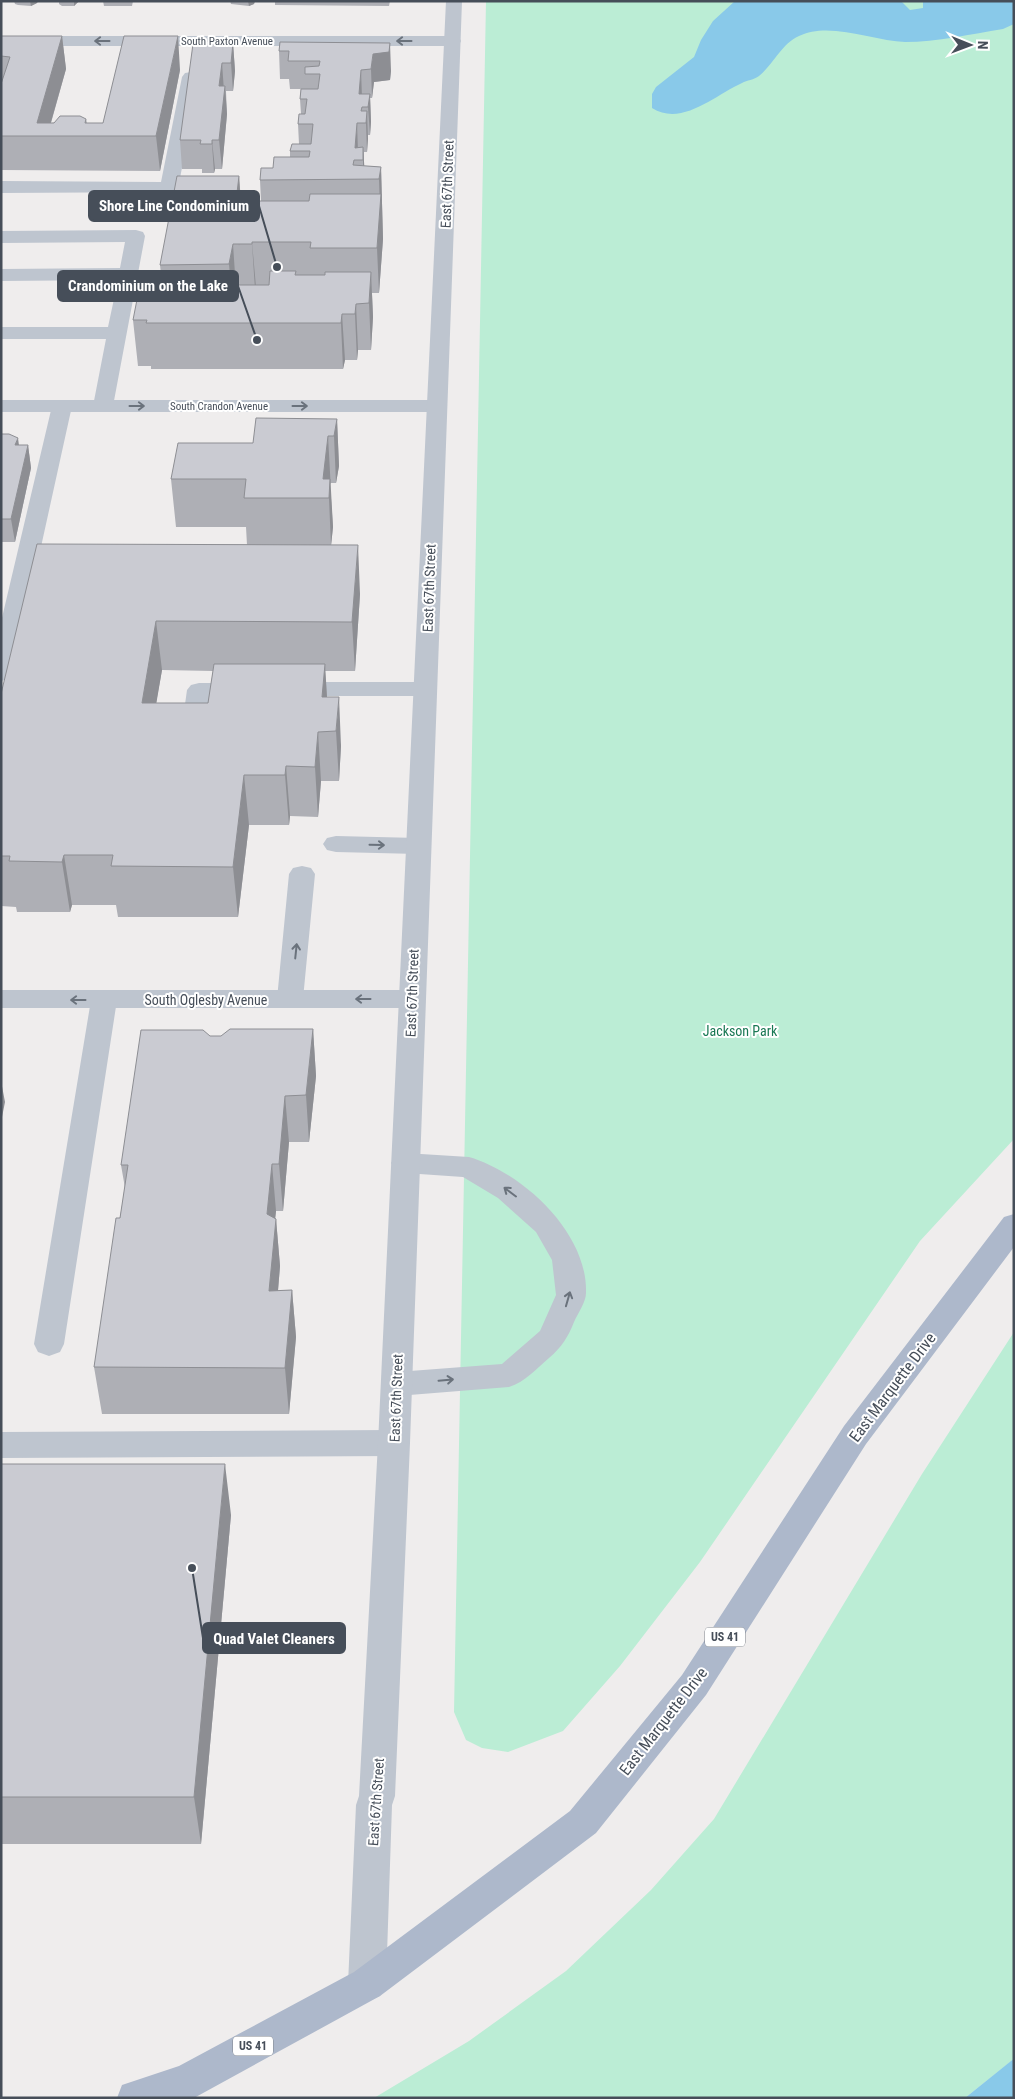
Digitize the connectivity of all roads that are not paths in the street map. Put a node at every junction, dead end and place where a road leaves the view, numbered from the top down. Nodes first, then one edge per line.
1 (454, 1) edge
2 (1, 41) edge
3 (198, 41) junction
4 (453, 41) junction
5 (1, 187) edge
6 (1, 237) edge
7 (129, 274) junction
8 (1, 275) edge
9 (117, 332) junction
10 (1, 333) edge
11 (1, 406) edge
12 (62, 406) junction
13 (103, 406) junction
14 (437, 406) junction
15 (2, 669) edge
16 (425, 689) junction
17 (192, 740) edge
18 (336, 844) dead end
19 (418, 846) junction
20 (302, 874) dead end
21 (412, 999) junction
22 (1, 1000) edge
23 (104, 1000) junction
24 (290, 1000) junction
25 (405, 1163) junction
26 (1014, 1225) edge
27 (49, 1344) dead end
28 (397, 1384) junction
29 (394, 1443) junction
30 (1, 1445) edge
31 (367, 1984) junction
32 (136, 2098) edge

1 - 4 street, East 67th Street
3 -> 2 street, South Paxton Avenue
4 -> 3 street, South Paxton Avenue
3 - 5 street
4 - 14 street, East 67th Street
6 - 7 street
7 - 8 street
7 - 9 street
9 - 10 street
9 - 13 street
11 - 12 street, South Crandon Avenue
12 - 13 street, South Crandon Avenue
12 - 15 street
13 -> 14 street, South Crandon Avenue
14 - 16 street, East 67th Street
16 - 17 street
16 - 19 street, East 67th Street
18 -> 19 street
19 - 21 street, East 67th Street
24 -> 20 street
21 -> 24 street, South Oglesby Avenue
21 - 25 street, East 67th Street
23 -> 22 street, South Oglesby Avenue
23 - 24 street, South Oglesby Avenue
23 - 27 street
25 - 28 street, East 67th Street
28 -> 25 street
26 - 31 main road, East Marquette Drive / US 41
28 - 29 street, East 67th Street
29 - 30 street
29 - 31 street, East 67th Street
31 - 32 main road, US 41

